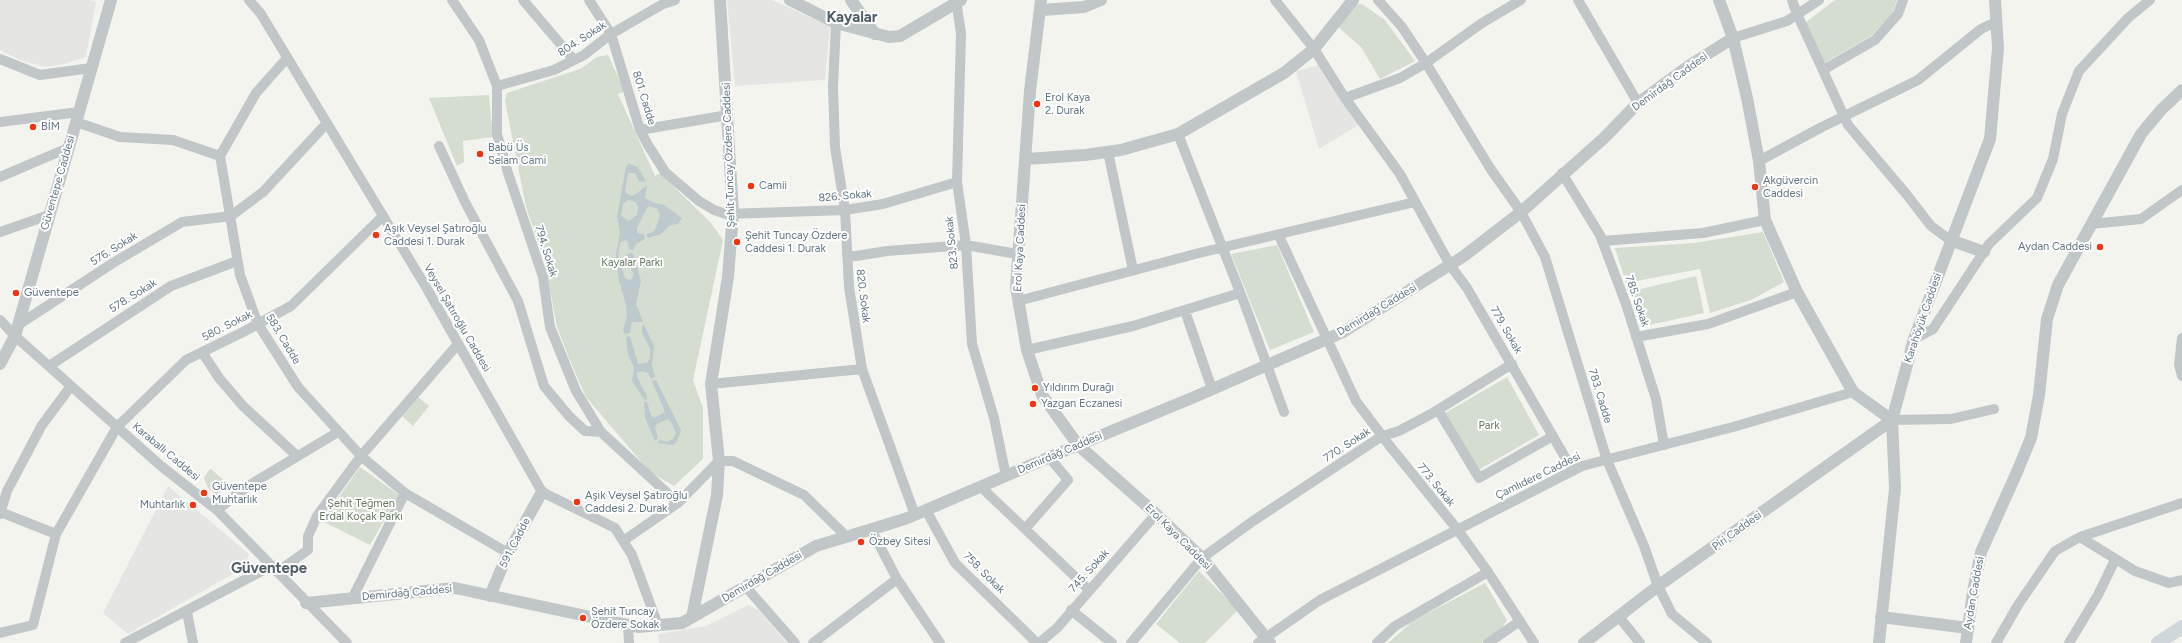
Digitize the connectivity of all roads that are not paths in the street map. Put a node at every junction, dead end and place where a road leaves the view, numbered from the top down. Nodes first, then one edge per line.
1 (111, 0) edge
2 (249, 0) edge
3 (452, 0) edge
4 (523, 0) edge
5 (589, 0) edge
6 (675, 0) edge
7 (720, 0) edge
8 (790, 0) edge
9 (851, 0) edge
10 (1101, 0) edge
11 (1275, 0) edge
12 (1353, 0) edge
13 (1378, 0) edge
14 (1521, 0) edge
15 (1578, 0) edge
16 (1719, 0) edge
17 (1792, 0) edge
18 (1819, 0) edge
19 (1903, 0) edge
20 (1995, 0) edge
21 (2150, 0) edge
22 (958, 1) edge
23 (1041, 5) edge
24 (1797, 14) junction
25 (1996, 22) junction
26 (836, 23) junction
27 (611, 34) junction
28 (874, 34) junction
29 (1733, 38) junction
30 (1314, 49) junction
31 (287, 58) junction
32 (0, 59) edge
33 (574, 60) junction
34 (1426, 63) junction
35 (91, 68) junction
36 (1823, 70) junction
37 (497, 86) junction
38 (2181, 88) edge
39 (1346, 98) junction
40 (1638, 103) junction
41 (728, 115) junction
42 (77, 117) junction
43 (1844, 118) junction
44 (0, 122) edge
45 (327, 123) junction
46 (640, 130) junction
47 (1178, 134) junction
48 (439, 146) dead end
49 (68, 148) junction
50 (1108, 152) junction
51 (220, 156) junction
52 (1026, 158) junction
53 (1759, 161) junction
54 (1562, 173) junction
55 (0, 177) edge
56 (957, 182) junction
57 (2182, 190) edge
58 (1415, 202) junction
59 (845, 210) junction
60 (1521, 212) junction
61 (733, 213) junction
62 (49, 215) junction
63 (231, 216) junction
64 (383, 216) junction
65 (1765, 220) junction
66 (2090, 224) junction
67 (0, 232) edge
68 (1279, 236) junction
69 (1950, 240) junction
70 (1602, 241) junction
71 (966, 245) junction
72 (1222, 248) junction
73 (1984, 252) junction
74 (1017, 254) junction
75 (847, 255) junction
76 (237, 261) junction
77 (1450, 265) junction
78 (1133, 270) junction
79 (1797, 292) junction
80 (1240, 293) junction
81 (1018, 301) junction
82 (1185, 311) junction
83 (0, 320) edge
84 (258, 324) junction
85 (16, 330) junction
86 (1636, 337) junction
87 (1328, 338) junction
88 (2182, 338) edge
89 (1914, 339) junction
90 (458, 344) junction
91 (1027, 350) junction
92 (202, 352) junction
93 (0, 364) edge
94 (1512, 364) junction
95 (1268, 365) junction
96 (49, 366) junction
97 (862, 369) junction
98 (2182, 376) edge
99 (711, 384) junction
100 (71, 386) junction
101 (1212, 389) junction
102 (1853, 392) junction
103 (1994, 409) dead end
104 (1438, 410) junction
105 (1284, 412) dead end
106 (1892, 420) junction
107 (117, 427) junction
108 (338, 432) junction
109 (601, 432) junction
110 (1382, 436) junction
111 (1553, 436) junction
112 (1078, 445) junction
113 (1664, 445) junction
114 (297, 456) junction
115 (361, 456) junction
116 (1049, 457) junction
117 (1607, 460) junction
118 (719, 461) junction
119 (1573, 471) junction
120 (1006, 476) junction
121 (981, 486) junction
122 (542, 492) junction
123 (406, 493) junction
124 (678, 503) junction
125 (2182, 503) edge
126 (217, 510) junction
127 (921, 512) junction
128 (0, 513) edge
129 (1156, 514) junction
130 (871, 529) junction
131 (1025, 529) junction
132 (1457, 529) junction
133 (56, 534) junction
134 (846, 537) junction
135 (2080, 537) junction
136 (623, 541) junction
137 (508, 553) junction
138 (1202, 558) junction
139 (2115, 560) junction
140 (274, 569) junction
141 (1488, 572) junction
142 (897, 579) junction
143 (2182, 580) edge
144 (1658, 586) junction
145 (746, 587) junction
146 (1088, 589) junction
147 (490, 596) junction
148 (352, 598) junction
149 (306, 603) junction
150 (1071, 610) junction
151 (187, 612) junction
152 (692, 617) junction
153 (1619, 617) junction
154 (1881, 618) junction
155 (1520, 621) junction
156 (628, 625) junction
157 (658, 625) junction
158 (1968, 628) junction
159 (2182, 628) edge
160 (0, 633) edge
161 (1264, 641) edge
162 (1042, 642) edge
163 (125, 643) edge
164 (193, 643) edge
165 (347, 643) edge
166 (629, 643) edge
167 (795, 643) edge
168 (813, 643) edge
169 (940, 643) edge
170 (1112, 643) edge
171 (1131, 643) edge
172 (1377, 643) edge
173 (1488, 643) edge
174 (1534, 643) edge
175 (1584, 643) edge
176 (1640, 643) edge
177 (1707, 643) edge
178 (1878, 643) edge
179 (1966, 643) edge
180 (1996, 643) edge
181 (2069, 643) edge
182 (2158, 643) edge

1 - 35 street, Güventepe Caddesi
2 - 31 street, Veysel Şatıroğlu Caddesi
3 - 37 street, 794. Sokak
4 - 33 street
5 - 27 street, 801. Cadde
6 - 27 street, 804. Sokak
7 - 41 street, Şehit Tuncay Özdere Caddesi
8 - 26 street
9 - 28 street
10 - 23 street
11 - 30 street, 779. Sokak
12 - 30 street
13 - 34 street, 783. Cadde
14 - 34 street
15 - 40 street
16 - 29 street
17 - 24 street
18 - 24 street
19 - 36 street
20 - 25 street, Karahöyük Caddesi
21 - 73 street
22 - 28 street
22 - 56 street, 823. Sokak
23 - 52 street, Erol Kaya Caddesi
24 - 29 street
24 - 36 street
25 - 43 street
25 - 69 street, Karahöyük Caddesi
26 - 28 street
26 - 59 street, 820. Sokak
27 - 33 street, 804. Sokak
27 - 46 street, 801. Cadde
29 - 40 street, Demirdağ Caddesi
29 - 53 street
30 - 39 street, 779. Sokak
30 - 47 street
31 - 45 street, Veysel Şatıroğlu Caddesi
31 - 51 street
32 - 35 street
33 - 37 street, 804. Sokak
34 - 39 street
34 - 60 street, 783. Cadde
35 - 42 street, Güventepe Caddesi
36 - 43 street
37 - 109 street, 794. Sokak
38 - 66 street, Aydan Caddesi
39 - 58 street, 779. Sokak
40 - 54 street, Demirdağ Caddesi
41 - 46 street
41 - 61 street, Şehit Tuncay Özdere Caddesi
42 - 44 street
42 - 49 street, Güventepe Caddesi
42 - 51 street
43 - 53 street
43 - 69 street
45 - 63 street
45 - 64 street, Veysel Şatıroğlu Caddesi
46 - 61 street, 801. Cadde
47 - 50 street
47 - 72 street
48 - 109 street
49 - 55 street
49 - 62 street, Güventepe Caddesi
50 - 52 street
50 - 78 street
51 - 63 street, 583. Cadde
52 - 74 street, Erol Kaya Caddesi
53 - 65 street
54 - 60 street, Demirdağ Caddesi
54 - 70 street, 785. Sokak
56 - 59 street, 826. Sokak
56 - 71 street, 823. Sokak
57 - 66 street
58 - 68 street
58 - 77 street, 779. Sokak
59 - 61 street, 826. Sokak
59 - 75 street, 820. Sokak
60 - 77 street, Demirdağ Caddesi
60 - 117 street, 783. Cadde
61 - 99 street, Şehit Tuncay Özdere Caddesi
62 - 67 street
62 - 85 street, Güventepe Caddesi
63 - 76 street, 583. Cadde
63 - 85 street, 576. Sokak
64 - 84 street, 580. Sokak
64 - 90 street, Veysel Şatıroğlu Caddesi
65 - 70 street
65 - 79 street
66 - 158 street, Aydan Caddesi
68 - 72 street
68 - 87 street, 773. Sokak
69 - 73 street
69 - 89 street, Karahöyük Caddesi
70 - 86 street, 785. Sokak
71 - 74 street
71 - 75 street
71 - 120 street, 823. Sokak
72 - 78 street
72 - 80 street
73 - 89 street
74 - 81 street, Erol Kaya Caddesi
75 - 97 street, 820. Sokak
76 - 84 street, 583. Cadde
76 - 96 street, 578. Sokak
77 - 87 street, Demirdağ Caddesi
77 - 94 street, 779. Sokak
78 - 81 street
79 - 86 street
79 - 102 street
80 - 82 street
80 - 95 street
81 - 91 street, Erol Kaya Caddesi
82 - 91 street
82 - 101 street
83 - 85 street, Karaballı Caddesi
84 - 92 street, 580. Sokak
84 - 108 street, 583. Cadde
85 - 93 street, Güventepe Caddesi
85 - 96 street, Karaballı Caddesi
86 - 113 street, 785. Sokak
87 - 95 street, Demirdağ Caddesi
87 - 110 street, 773. Sokak
88 - 98 street
89 - 106 street, Karahöyük Caddesi
90 - 115 street
90 - 122 street, Veysel Şatıroğlu Caddesi
91 - 112 street, Erol Kaya Caddesi
92 - 107 street, 580. Sokak
92 - 114 street
94 - 104 street, 770. Sokak
94 - 111 street, 779. Sokak
95 - 101 street, Demirdağ Caddesi
95 - 105 street
96 - 100 street, Karaballı Caddesi
97 - 99 street
97 - 127 street, 820. Sokak
99 - 118 street, Şehit Tuncay Özdere Caddesi
100 - 107 street, Karaballı Caddesi
100 - 128 street
101 - 112 street, Demirdağ Caddesi
102 - 106 street
102 - 113 street, Çamlıdere Caddesi
103 - 106 street
104 - 110 street, 770. Sokak
104 - 111 street
106 - 144 street, Piri Caddesi
106 - 154 street, Karahöyük Caddesi
107 - 126 street, Karaballı Caddesi
107 - 133 street, 580. Sokak
108 - 114 street
108 - 115 street, 583. Cadde
109 - 124 street, 794. Sokak
110 - 132 street, 773. Sokak
110 - 138 street, 770. Sokak
111 - 119 street, 779. Sokak
112 - 116 street, Demirdağ Caddesi
112 - 129 street, Erol Kaya Caddesi
113 - 117 street, Çamlıdere Caddesi
114 - 126 street
115 - 123 street, 583. Cadde
115 - 140 street
116 - 120 street, Demirdağ Caddesi
116 - 131 street
117 - 119 street, Çamlıdere Caddesi
117 - 144 street, 783. Cadde
118 - 124 street
118 - 134 street
118 - 152 street, Şehit Tuncay Özdere Caddesi
119 - 132 street, Çamlıdere Caddesi
120 - 121 street, Demirdağ Caddesi
121 - 127 street, Demirdağ Caddesi
121 - 131 street
122 - 136 street
122 - 137 street, 591. Cadde
123 - 137 street, 583. Cadde
123 - 148 street
124 - 136 street
125 - 135 street
126 - 140 street, Karaballı Caddesi
127 - 130 street, Demirdağ Caddesi
127 - 162 street, 758. Sokak
128 - 133 street
129 - 138 street, Erol Kaya Caddesi
129 - 146 street, 745. Sokak
130 - 134 street, Demirdağ Caddesi
130 - 142 street
131 - 146 street
132 - 141 street, 773. Sokak
132 - 161 street, Çamlıdere Caddesi
133 - 160 street, 580. Sokak
134 - 145 street, Demirdağ Caddesi
135 - 139 street
135 - 180 street
136 - 157 street
137 - 147 street, 591. Cadde
138 - 161 street, Erol Kaya Caddesi
138 - 171 street, 770. Sokak
139 - 143 street
139 - 181 street
140 - 149 street, Karaballı Caddesi
140 - 151 street
141 - 155 street, 773. Sokak
141 - 172 street
142 - 168 street
142 - 169 street
144 - 153 street, Piri Caddesi
144 - 177 street, 783. Cadde
145 - 152 street, Demirdağ Caddesi
145 - 167 street
146 - 150 street, 745. Sokak
147 - 148 street, Demirdağ Caddesi
147 - 156 street, Demirdağ Caddesi
148 - 149 street, Demirdağ Caddesi
149 - 165 street, Karaballı Caddesi
150 - 162 street, 745. Sokak
150 - 170 street
151 - 163 street
151 - 164 street
152 - 157 street, Demirdağ Caddesi
153 - 175 street, Piri Caddesi
153 - 176 street
154 - 158 street
154 - 178 street, Karahöyük Caddesi
155 - 173 street
155 - 174 street, 773. Sokak
156 - 157 street, Demirdağ Caddesi
156 - 166 street
158 - 179 street, Aydan Caddesi
159 - 182 main road

